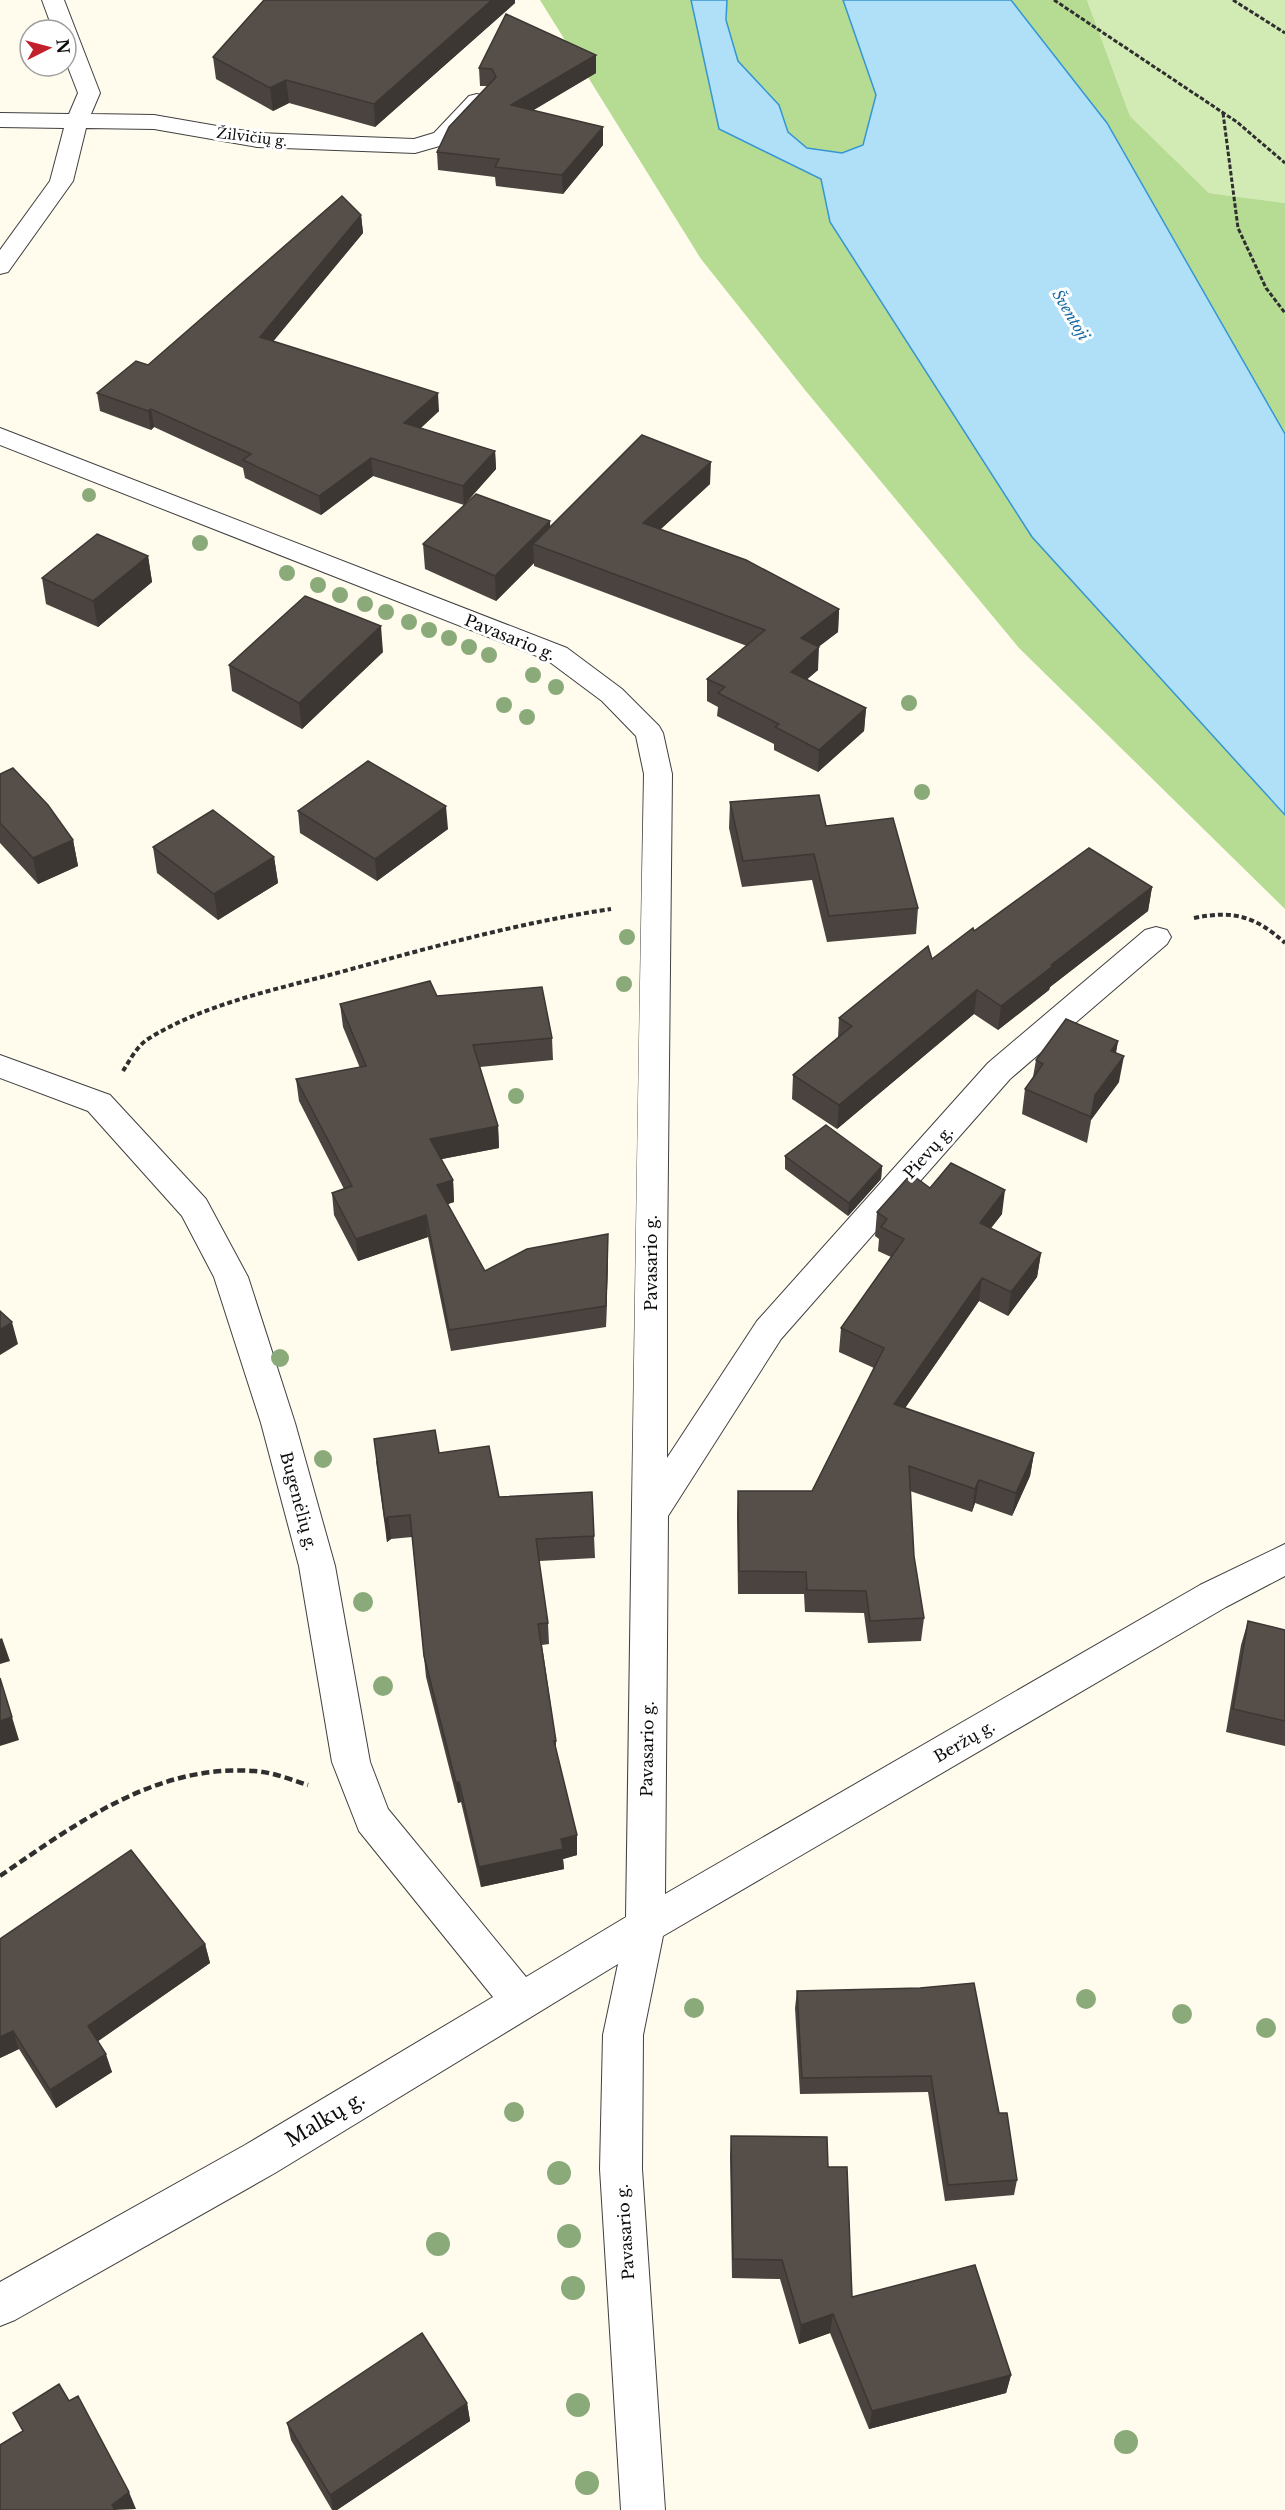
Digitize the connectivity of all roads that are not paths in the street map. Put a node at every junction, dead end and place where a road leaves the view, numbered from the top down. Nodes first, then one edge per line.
1 (53, 0) edge
2 (60, 18) edge
3 (78, 65) edge
4 (484, 94) edge
5 (0, 120) edge
6 (77, 121) junction
7 (0, 267) edge
8 (0, 436) edge
9 (1155, 937) road end
10 (0, 1066) edge
11 (650, 1514) junction
12 (1285, 1558) edge
13 (645, 1926) junction
14 (520, 2000) junction
15 (0, 2305) edge
16 (643, 2510) edge

1 - 2 street
3 - 6 street
4 - 6 street, Žilvičių g.
5 - 6 street, Žilvičių g.
6 - 7 street
8 - 11 street, Pavasario g.
9 - 11 street, Pievų g.
10 - 14 street, Bugenėlių g.
11 - 13 street, Pavasario g.
12 - 13 street, Beržų g.
13 - 14 street, Malkų g.
13 - 16 street, Pavasario g.
14 - 15 street, Malkų g.

